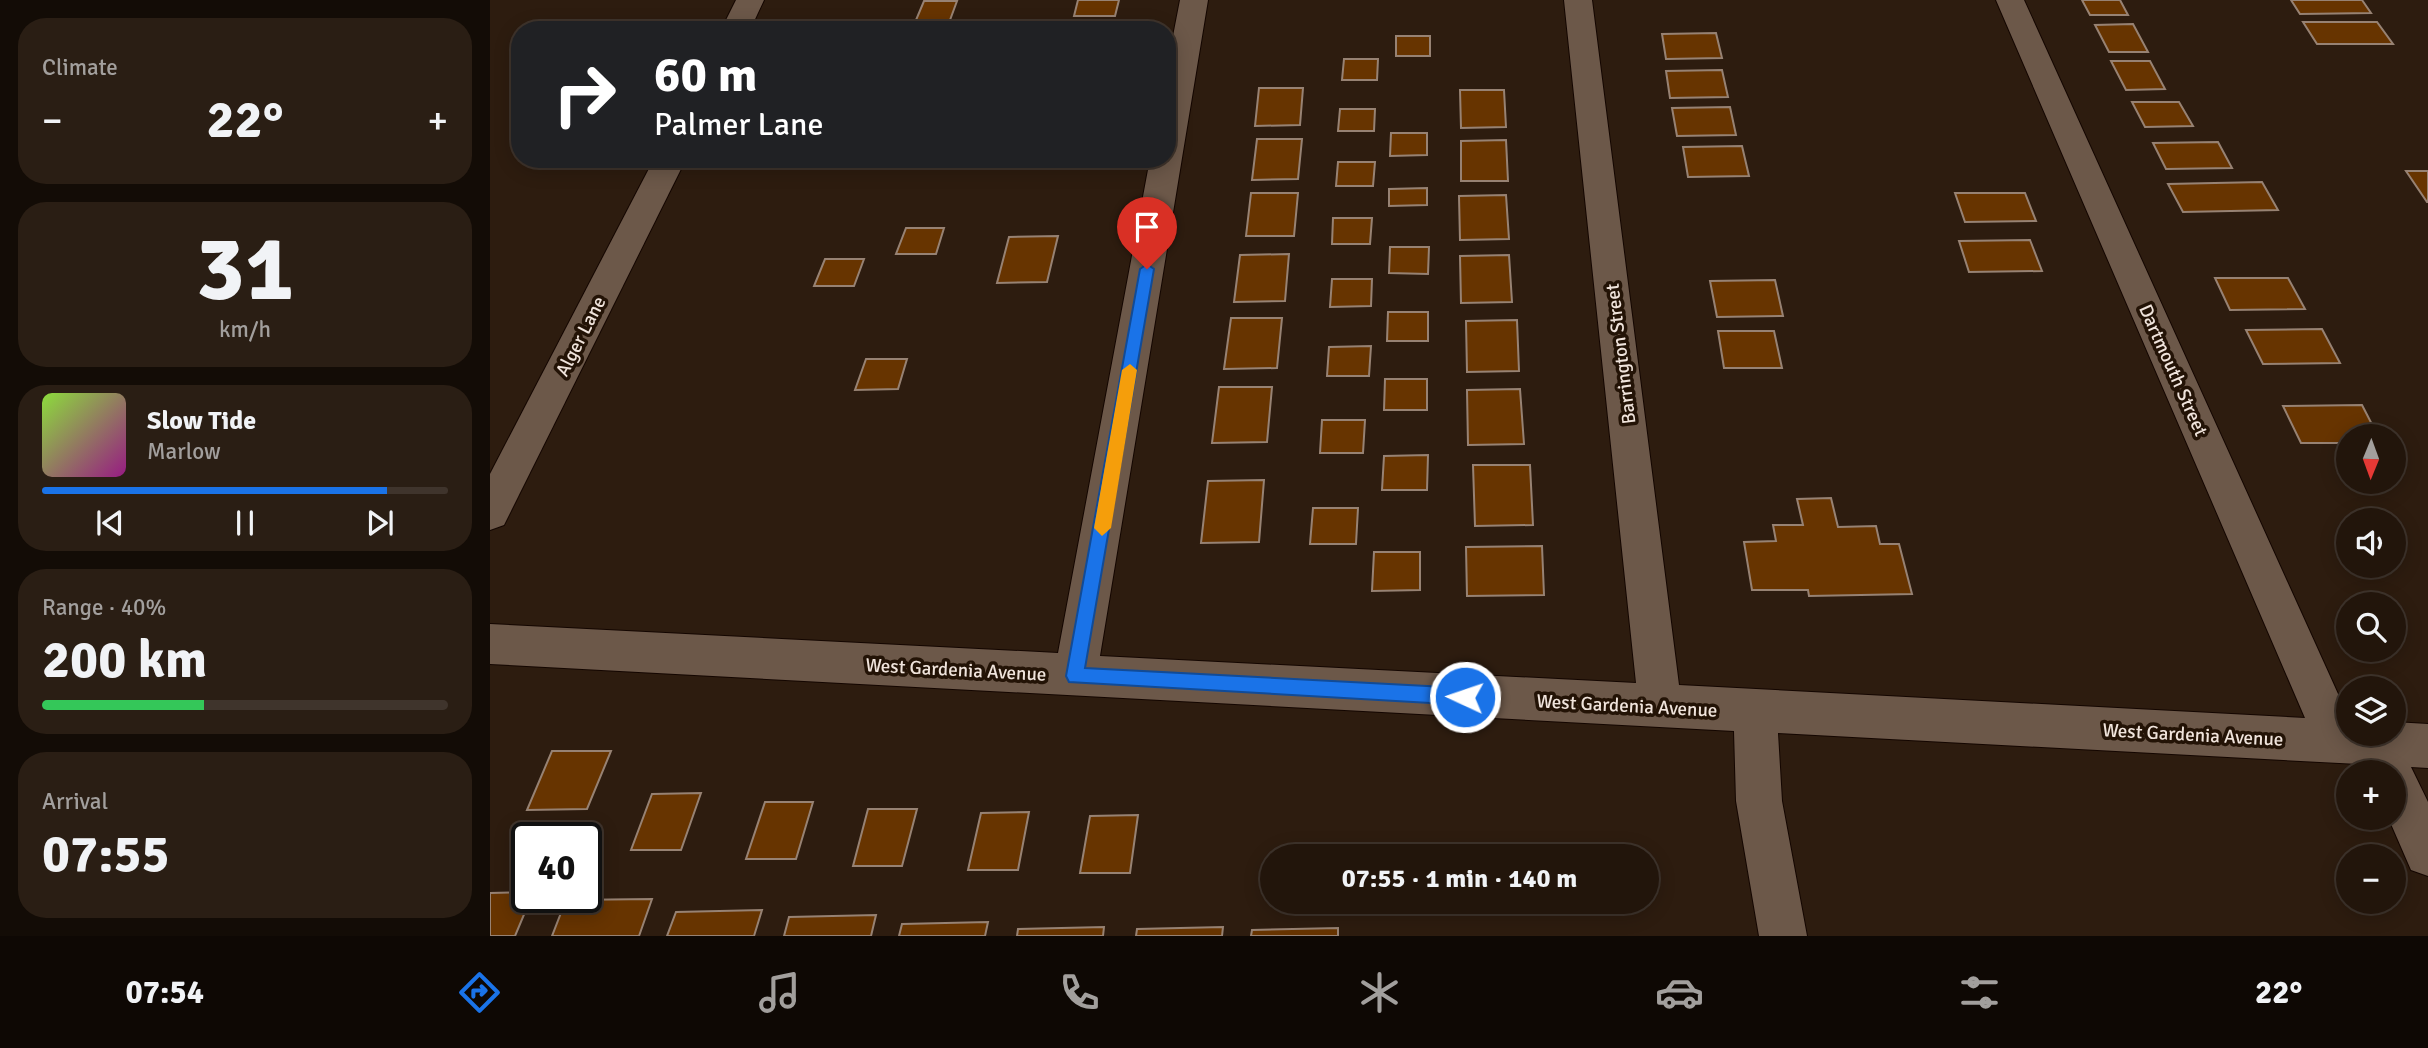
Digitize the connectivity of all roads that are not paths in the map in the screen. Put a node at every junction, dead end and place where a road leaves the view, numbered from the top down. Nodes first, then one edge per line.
1 (750, 0) edge
2 (1194, 0) edge
3 (1578, 0) edge
4 (2010, 0) edge
5 (740, 21) edge
6 (1176, 102) edge
7 (665, 168) edge
8 (1164, 168) edge
9 (490, 513) edge
10 (490, 644) edge
11 (1075, 676) junction
12 (1660, 707) junction
13 (1755, 711) junction
14 (2428, 746) edge
15 (2374, 759) edge
16 (2428, 853) edge
17 (1783, 936) edge

1 - 5 street
2 - 6 street
3 - 12 street, Barrington Street
4 - 15 street, Dartmouth Street
7 - 9 street, Alger Lane
8 - 11 street
10 - 11 street, West Gardenia Avenue
11 - 12 street, West Gardenia Avenue
12 - 13 street, West Gardenia Avenue
13 - 15 street, West Gardenia Avenue
13 - 17 street
14 - 15 street, West Gardenia Avenue
15 - 16 street, Dartmouth Street

